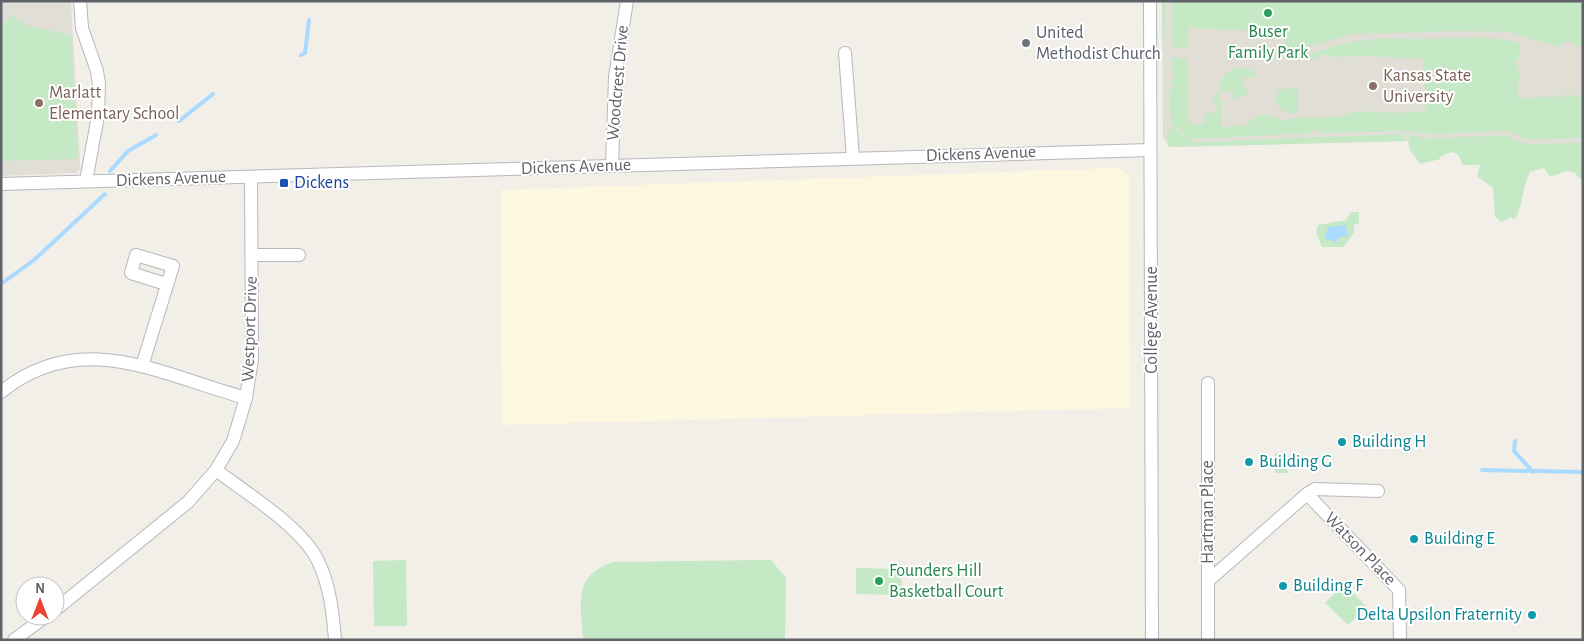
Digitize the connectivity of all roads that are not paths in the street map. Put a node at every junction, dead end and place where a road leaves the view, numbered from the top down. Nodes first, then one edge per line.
1 (80, 1) edge
2 (627, 1) edge
3 (1150, 1) edge
4 (845, 53) dead end
5 (1150, 150) junction
6 (853, 158) junction
7 (612, 166) junction
8 (252, 177) junction
9 (86, 181) junction
10 (1, 184) edge
11 (252, 255) junction
12 (299, 255) dead end
13 (166, 284) dead end
14 (142, 366) junction
15 (1208, 384) dead end
16 (1, 392) edge
17 (246, 398) junction
18 (216, 470) junction
19 (1378, 491) dead end
20 (1307, 494) junction
21 (1208, 581) junction
22 (65, 602) edge
23 (33, 626) edge
24 (14, 640) edge
25 (335, 640) edge
26 (1152, 640) edge
27 (1208, 640) edge
28 (1400, 640) edge

1 - 9 street
2 - 7 street, Woodcrest Drive
3 - 5 street, College Avenue
4 - 6 street
5 - 6 street, Dickens Avenue
5 - 26 street, College Avenue
6 - 7 street, Dickens Avenue
7 - 8 street, Dickens Avenue
8 - 9 street, Dickens Avenue
8 - 11 street, Westport Drive
9 - 10 street, Dickens Avenue
11 - 12 street
11 - 17 street, Westport Drive
13 - 14 street
14 - 16 street
14 - 17 street
15 - 21 street, Hartman Place
17 - 18 street, Westport Drive
18 - 22 street, Westport Drive
18 - 25 street
19 - 20 street, Watson Place
20 - 21 street, Watson Place
20 - 28 street, Watson Place
21 - 27 street, Hartman Place
23 - 24 street

